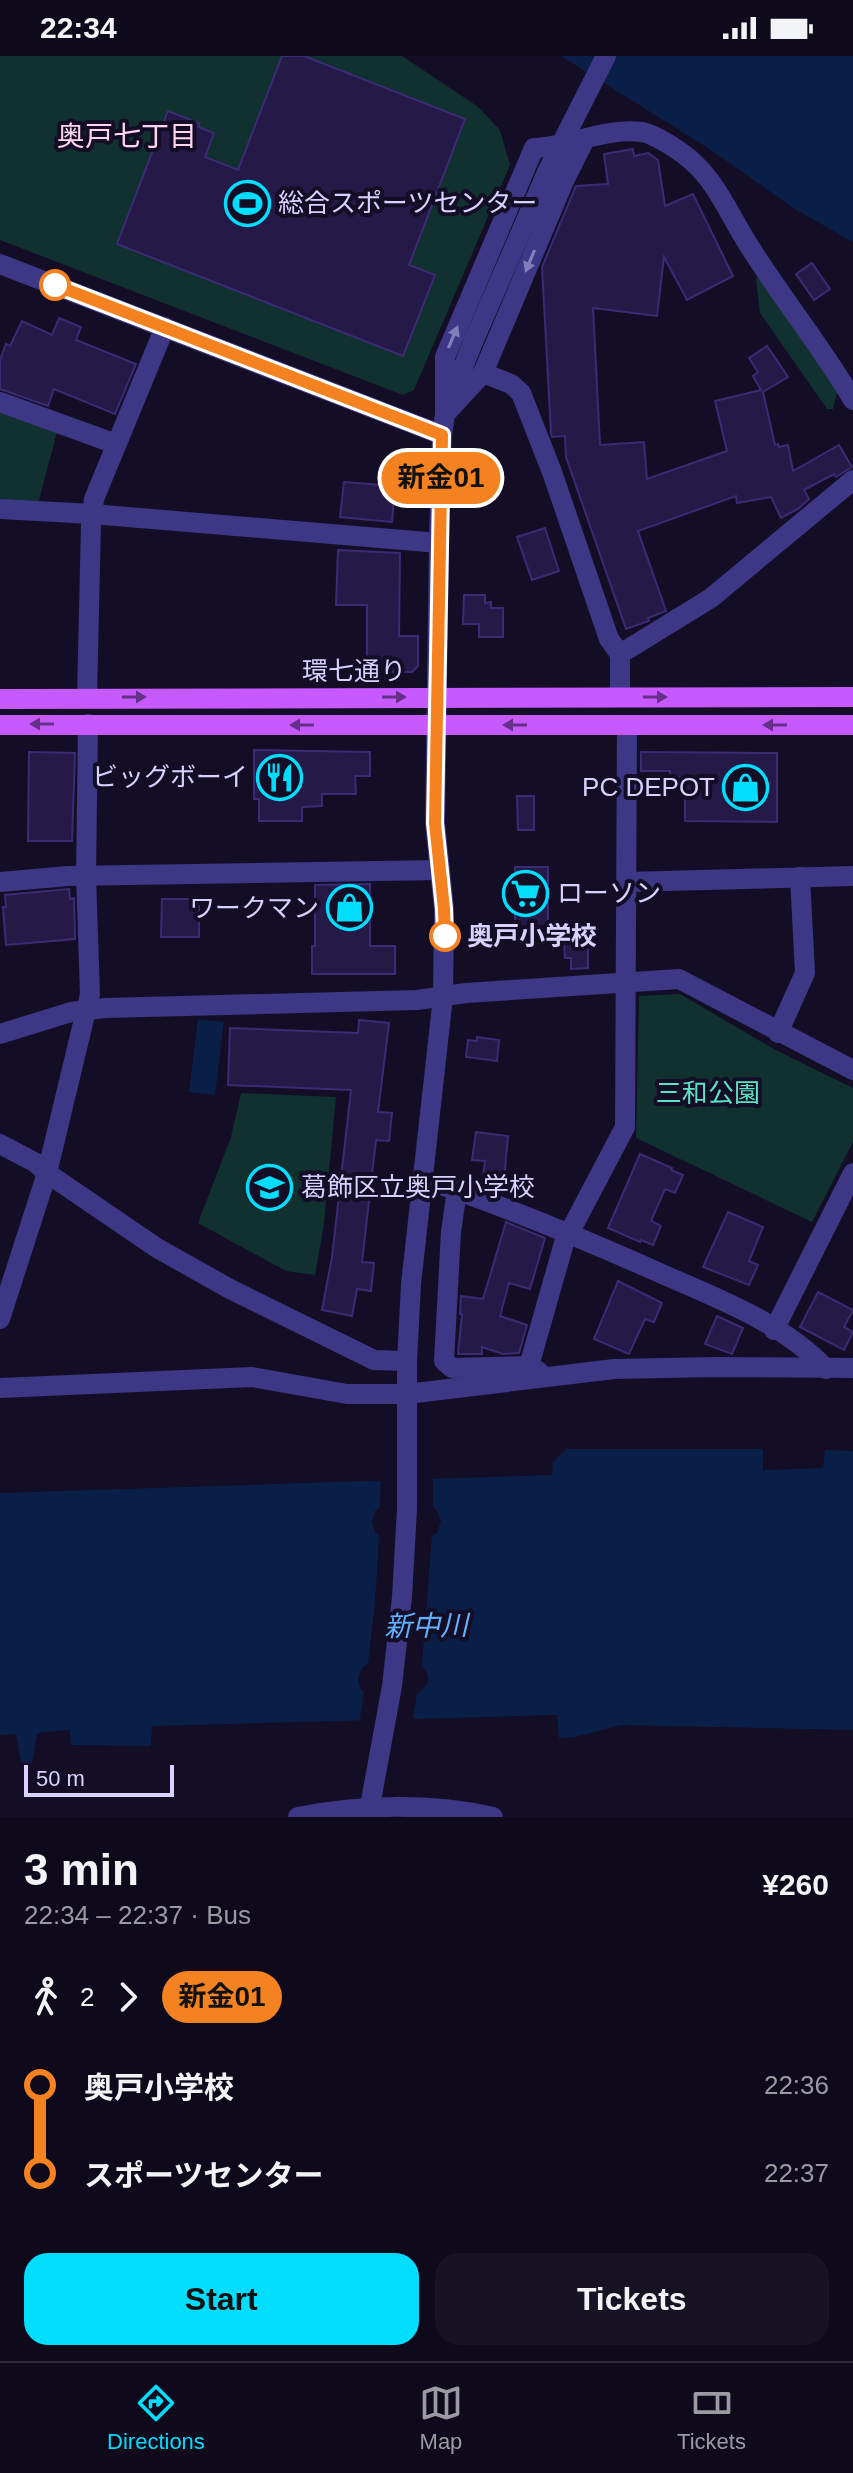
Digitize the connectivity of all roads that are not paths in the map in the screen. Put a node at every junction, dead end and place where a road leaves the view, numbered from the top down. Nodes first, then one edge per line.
1 (606, 56) edge
2 (585, 139) junction
3 (0, 264) edge
4 (165, 327) junction
5 (483, 373) junction
6 (853, 400) edge
7 (0, 402) edge
8 (445, 414) junction
9 (442, 435) junction
10 (116, 444) junction
11 (853, 480) edge
12 (0, 509) edge
13 (92, 514) junction
14 (439, 543) junction
15 (620, 654) junction
16 (87, 697) junction
17 (437, 697) junction
18 (620, 697) junction
19 (853, 697) edge
20 (0, 699) edge
21 (88, 724) junction
22 (0, 725) edge
23 (627, 725) junction
24 (853, 725) edge
25 (436, 726) junction
26 (440, 870) junction
27 (86, 876) junction
28 (853, 876) edge
29 (800, 877) junction
30 (0, 882) edge
31 (628, 882) junction
32 (627, 982) junction
33 (443, 997) junction
34 (87, 1010) junction
35 (778, 1033) junction
36 (0, 1034) edge
37 (853, 1070) edge
38 (0, 1144) edge
39 (47, 1173) junction
40 (853, 1173) edge
41 (423, 1179) junction
42 (457, 1190) junction
43 (570, 1233) junction
44 (0, 1319) edge
45 (774, 1330) junction
46 (407, 1361) junction
47 (853, 1368) edge
48 (826, 1369) junction
49 (536, 1372) junction
50 (0, 1388) edge
51 (407, 1394) junction
52 (369, 1812) edge
53 (298, 1817) edge
54 (493, 1817) edge

1 - 8 street
2 -> 5 street
2 - 6 street
8 -> 2 street
3 - 4 street
4 - 9 street
4 - 10 street
5 - 8 street
5 - 15 street
7 - 10 street
8 - 9 street
9 - 14 street
10 - 13 street
11 - 15 street
12 - 13 street
13 - 14 street
13 - 16 street
14 - 17 street
15 - 18 street
16 -> 17 main road, 環七通り
16 - 20 main road, 環七通り
17 - 18 main road, 環七通り
17 - 25 street
18 -> 19 main road, 環七通り
21 -> 22 main road, 環七通り
25 -> 21 main road, 環七通り
21 - 27 street
24 -> 23 main road, 環七通り
23 -> 25 main road, 環七通り
23 - 31 street
25 - 26 street
26 - 27 street
26 - 33 street
27 - 30 street
27 - 34 street
28 - 29 street
29 - 31 street
29 - 35 street
31 - 32 street
32 - 33 street
32 - 35 street
32 - 43 street
33 - 34 street
33 - 41 street
34 - 36 street
34 - 39 street
35 - 37 street
38 - 39 street
39 - 44 street
39 - 46 street
40 - 45 street
41 - 42 street
41 - 46 street
42 - 43 street
42 - 49 street
43 - 45 street
43 - 49 street
45 - 48 street
46 - 51 street
47 - 48 street
48 - 49 street
49 - 51 street
50 - 51 street
51 - 52 street
52 - 53 street
52 - 54 street

